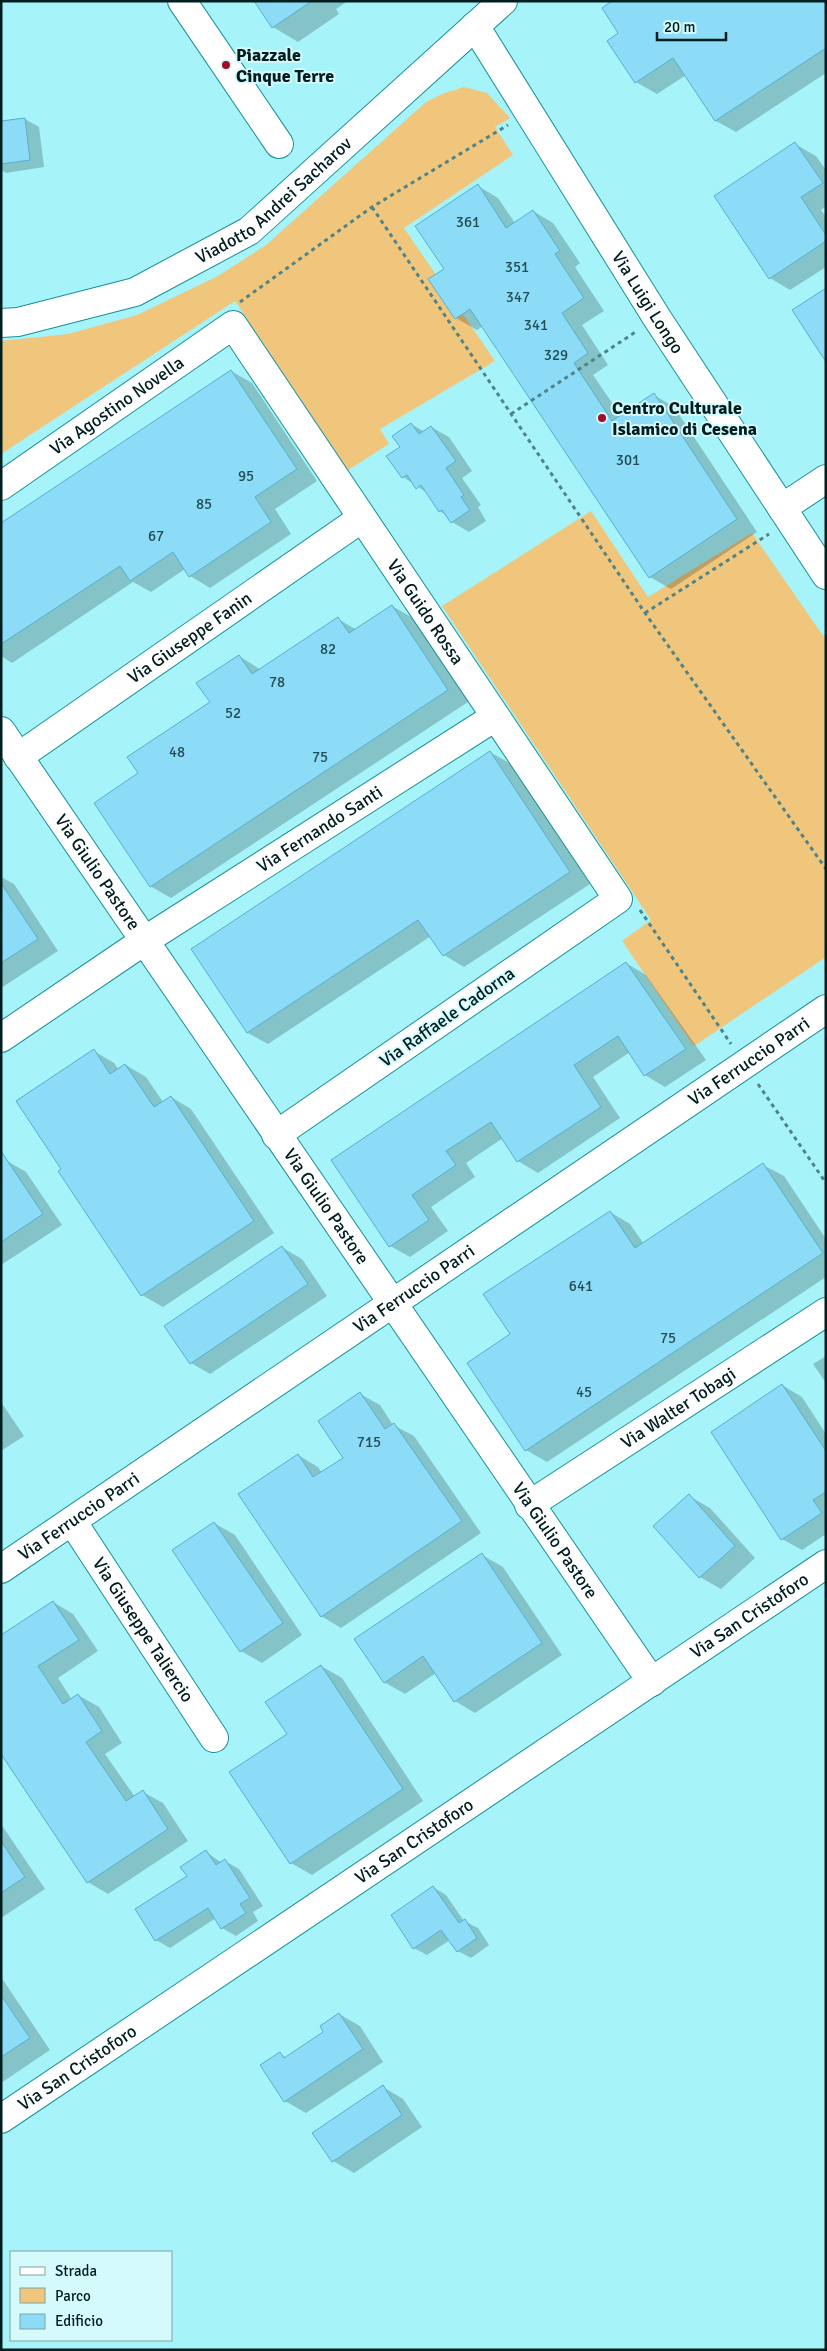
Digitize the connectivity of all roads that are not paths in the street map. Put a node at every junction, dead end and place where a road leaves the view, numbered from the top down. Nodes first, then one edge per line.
1 (182, 1) edge
2 (503, 1) edge
3 (475, 26) junction
4 (279, 144) dead end
5 (1, 323) edge
6 (233, 325) joint
7 (826, 479) edge
8 (1, 486) edge
9 (785, 515) junction
10 (362, 518) junction
11 (826, 575) edge
12 (495, 717) junction
13 (1, 731) edge
14 (18, 757) junction
15 (618, 899) joint
16 (144, 941) junction
17 (826, 1009) edge
18 (1, 1038) edge
19 (276, 1135) junction
20 (391, 1304) junction
21 (826, 1312) edge
22 (529, 1506) junction
23 (72, 1521) junction
24 (826, 1564) edge
25 (1, 1569) edge
26 (652, 1682) junction
27 (214, 1738) dead end
28 (1, 2119) edge

1 - 4 street
2 - 3 street, Viadotto Andrei Sacharov
3 - 5 street, Viadotto Andrei Sacharov
3 - 9 street, Via Luigi Longo
6 - 8 street, Via Agostino Novella
6 - 10 street, Via Guido Rossa
7 - 9 street
9 - 11 street, Via Luigi Longo
10 - 12 street, Via Guido Rossa
10 - 14 street, Via Giuseppe Fanin
12 - 15 street, Via Guido Rossa
12 - 16 street, Via Fernando Santi
13 - 14 street, Via Giulio Pastore
14 - 16 street, Via Giulio Pastore
15 - 19 street, Via Raffaele Cadorna
16 - 18 street, Via Fernando Santi
16 - 19 street, Via Giulio Pastore
17 - 20 street, Via Ferruccio Parri
19 - 20 street, Via Giulio Pastore
20 - 22 street, Via Giulio Pastore
20 - 23 street, Via Ferruccio Parri
21 - 22 street, Via Walter Tobagi
22 - 26 street, Via Giulio Pastore
23 - 25 street, Via Ferruccio Parri
23 - 27 street, Via Giuseppe Taliercio
24 - 26 street, Via San Cristoforo
26 - 28 street, Via San Cristoforo

